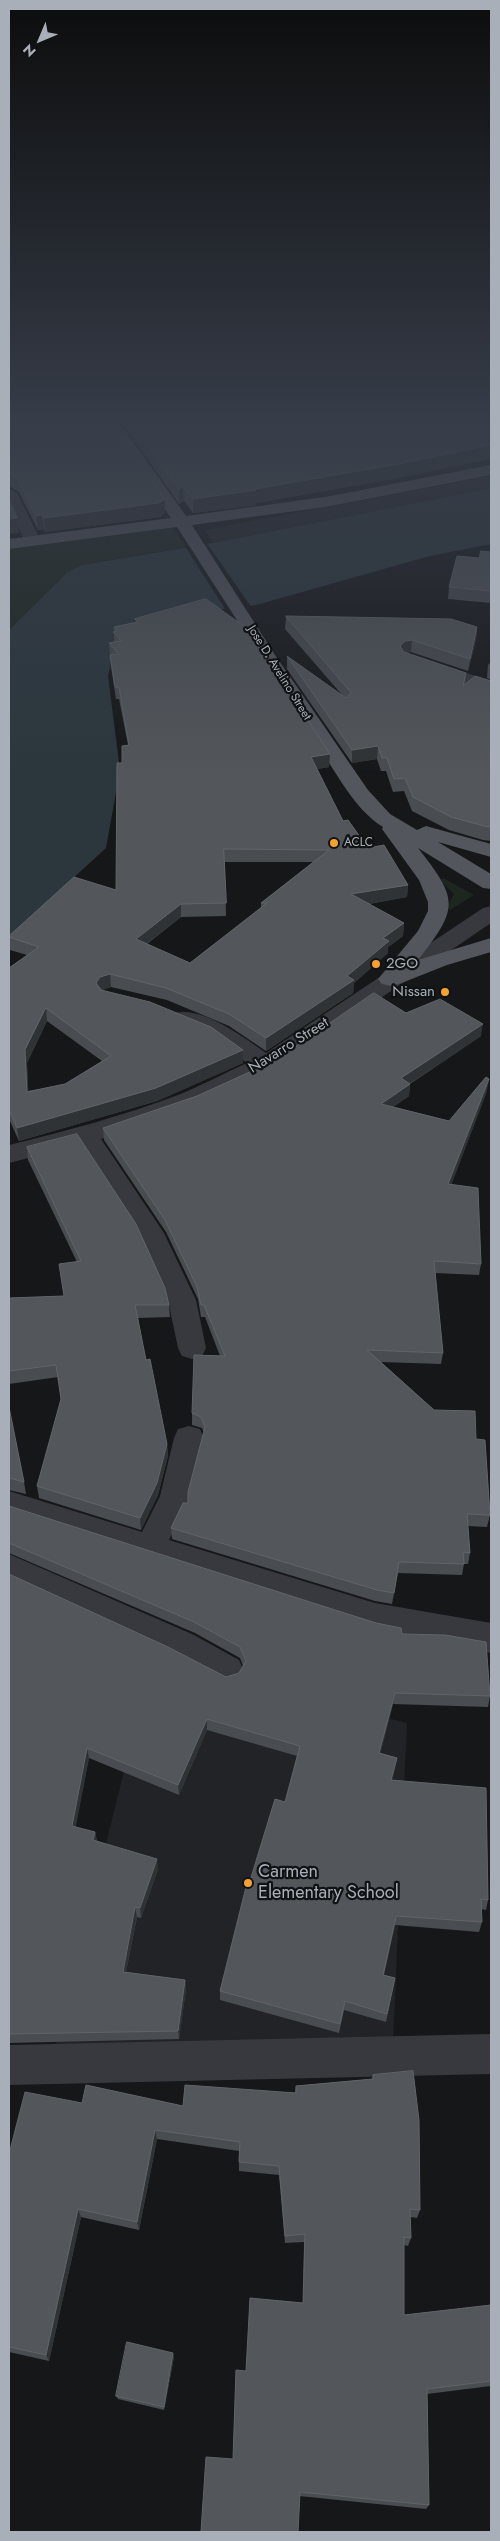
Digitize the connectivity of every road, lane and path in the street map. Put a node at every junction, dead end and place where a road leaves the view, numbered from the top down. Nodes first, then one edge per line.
1 (31, 538) edge
2 (60, 538) edge
3 (191, 538) edge
4 (33, 541) junction
5 (9, 544) edge
6 (410, 659) edge
7 (491, 687) edge
8 (383, 818) junction
9 (491, 851) edge
10 (491, 883) edge
11 (491, 913) edge
12 (491, 945) edge
13 (390, 979) junction
14 (167, 1011) edge
15 (266, 1064) junction
16 (85, 1135) junction
17 (9, 1154) edge
18 (192, 1348) dead end
19 (189, 1438) dead end
20 (9, 1504) edge
21 (150, 1547) junction
22 (9, 1568) edge
23 (491, 1638) edge
24 (226, 1671) dead end
25 (491, 2054) edge
26 (9, 2066) edge

1 - 4 street
2 - 4 main road
3 - 8 main road, Jose D. Avelino Street
4 - 5 main road
6 - 7 street
8 - 9 main road
8 - 10 main road, Jose D. Avelino Street
8 - 13 main road
11 - 13 street, Navarro Street
12 - 13 main road
13 - 15 street, Navarro Street
14 - 15 street
15 - 16 street, Navarro Street
16 - 17 street, Navarro Street
16 - 18 street
19 - 21 street
20 - 21 street
21 - 23 street
22 - 24 street
25 - 26 street

